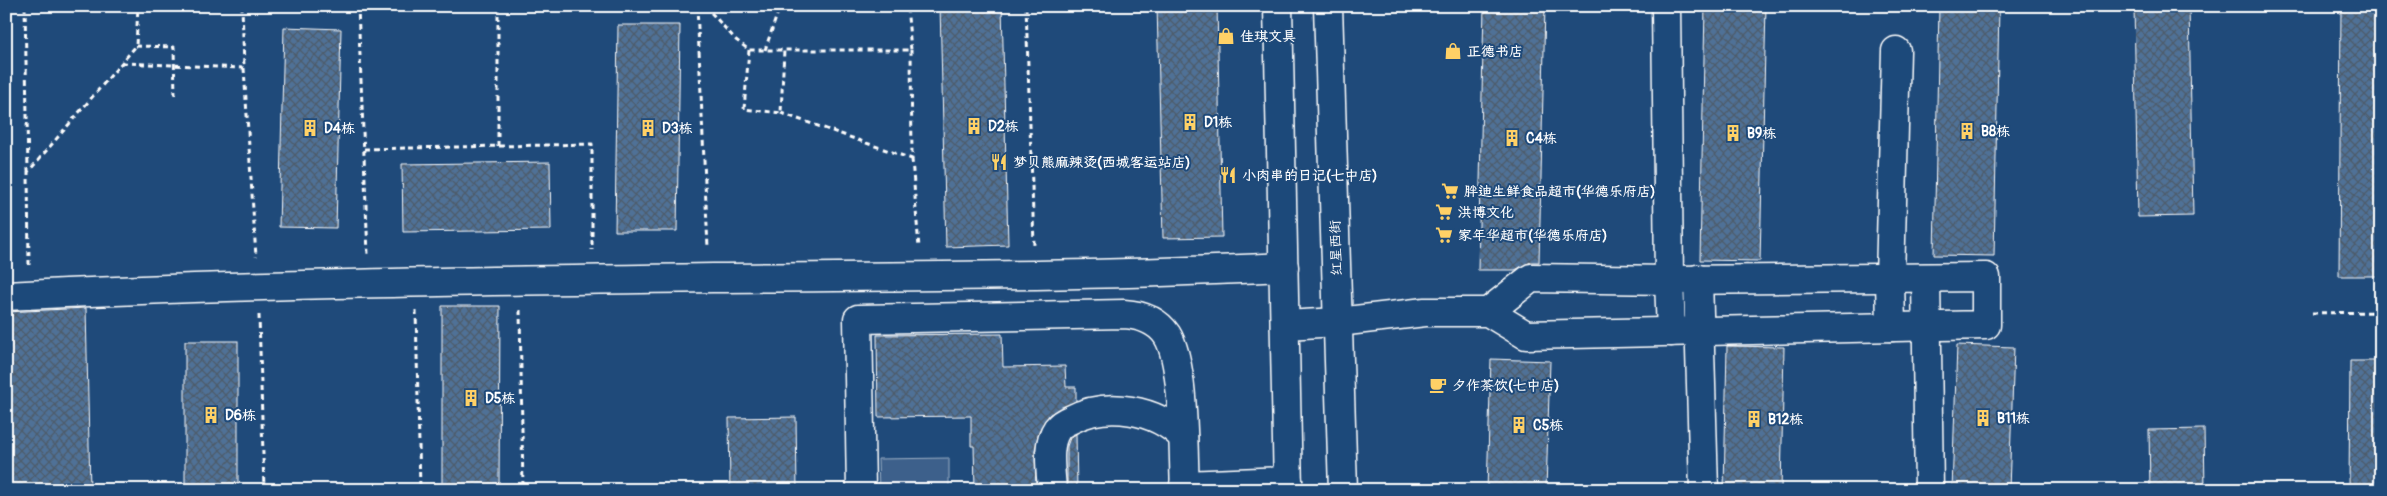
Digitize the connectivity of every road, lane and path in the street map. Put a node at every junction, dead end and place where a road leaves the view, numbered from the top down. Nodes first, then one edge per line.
1 (25, 6) edge
2 (138, 6) edge
3 (242, 6) edge
4 (358, 6) edge
5 (498, 6) edge
6 (697, 6) edge
7 (705, 6) edge
8 (780, 6) edge
9 (908, 6) edge
10 (1026, 6) edge
11 (1278, 6) edge
12 (1328, 6) edge
13 (1666, 6) edge
14 (136, 46) junction
15 (749, 50) junction
16 (765, 50) junction
17 (784, 50) junction
18 (911, 50) junction
19 (1896, 51) dead end
20 (121, 63) junction
21 (174, 66) junction
22 (244, 68) junction
23 (175, 98) dead end
24 (780, 113) junction
25 (498, 146) junction
26 (364, 149) junction
27 (912, 159) junction
28 (28, 172) junction
29 (1284, 267) junction
30 (1035, 276) junction
31 (921, 277) junction
32 (710, 278) junction
33 (1890, 278) junction
34 (1926, 278) junction
35 (1698, 279) junction
36 (593, 280) junction
37 (1668, 280) junction
38 (519, 282) junction
39 (370, 284) junction
40 (415, 284) junction
41 (258, 288) junction
42 (18, 296) edge
43 (1488, 312) junction
44 (2381, 312) edge
45 (2312, 313) dead end
46 (1338, 322) junction
47 (1286, 325) junction
48 (1891, 326) junction
49 (1927, 326) junction
50 (1700, 331) junction
51 (1671, 332) junction
52 (1183, 437) junction
53 (1288, 486) edge
54 (1185, 487) edge
55 (264, 490) edge
56 (420, 490) edge
57 (523, 490) edge
58 (861, 490) edge
59 (1052, 490) edge
60 (1343, 490) edge
61 (1704, 490) edge
62 (1929, 490) edge

1 - 28 path
2 - 14 path
3 - 22 path
4 - 26 path
5 - 25 path
6 - 32 path
7 - 15 path
8 - 16 path
9 - 18 path
10 - 30 path
11 - 29 main road
12 - 46 main road, 红星西街
13 - 37 main road
14 - 20 path
14 - 21 path
15 - 16 path
15 - 24 path
16 - 17 path
17 - 18 path
17 - 24 path
18 - 27 path
19 - 33 main road
20 - 21 path
20 - 28 path
21 - 22 path
21 - 23 path
22 - 41 path
24 - 27 path
25 - 26 path
25 - 36 path
26 - 39 path
27 - 31 path
28 - 42 path
29 - 30 main road
29 - 47 main road
30 - 31 main road
31 - 32 main road
32 - 36 main road
33 - 34 main road
33 - 35 main road
33 - 48 main road
34 - 49 main road
34 - 49 main road
35 - 37 main road
35 - 50 main road
36 - 38 main road
37 - 43 main road
37 - 51 main road
38 - 40 main road
38 - 57 path
39 - 40 main road
39 - 41 main road
40 - 56 path
41 - 42 main road
41 - 55 path
43 - 46 main road
43 - 51 main road
44 - 45 path
46 - 47 main road
46 - 60 main road, 红星西街
47 - 53 main road
48 - 49 main road
48 - 50 main road
49 - 62 main road
50 - 51 main road
50 - 61 main road
52 - 54 main road
52 - 58 main road
52 - 59 main road
53 - 54 main road

